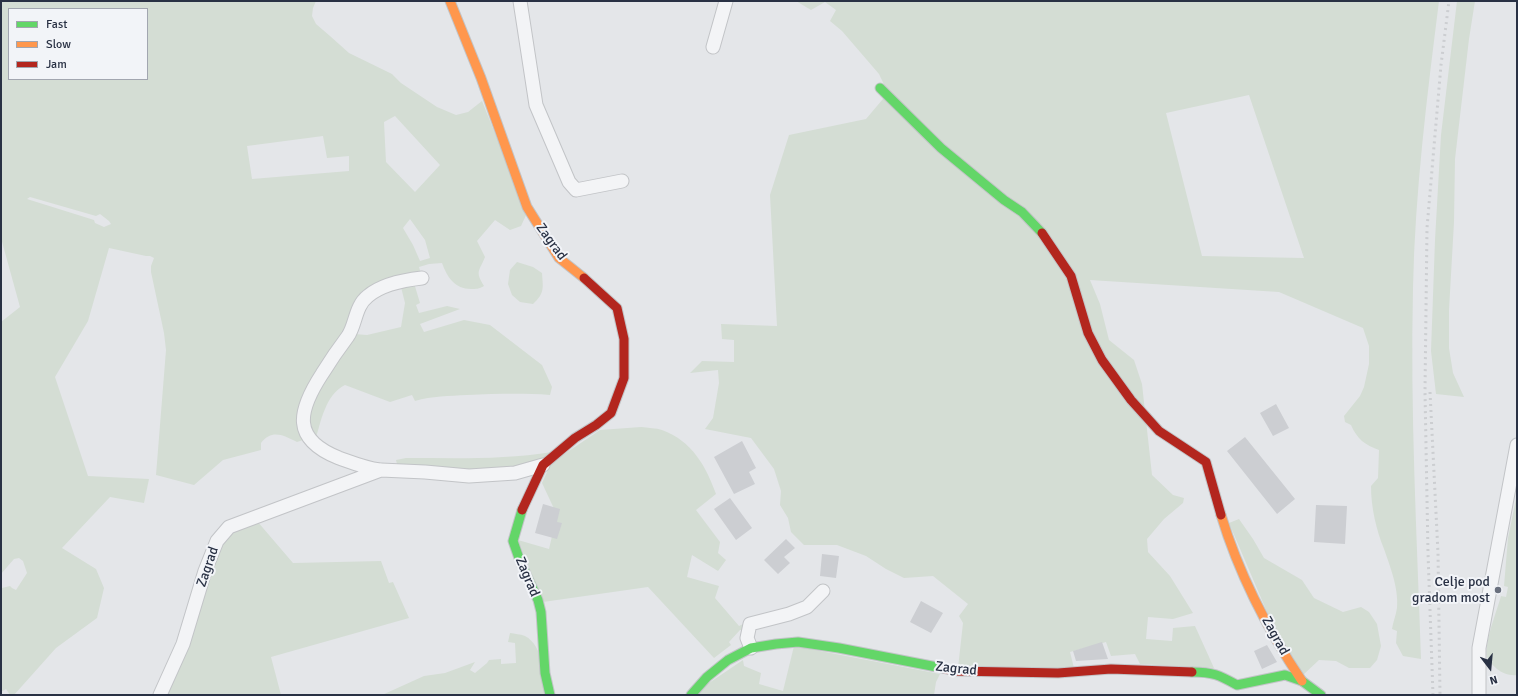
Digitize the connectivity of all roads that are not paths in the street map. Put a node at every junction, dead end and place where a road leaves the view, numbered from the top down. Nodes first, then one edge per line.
1 (450, 1) edge
2 (520, 1) edge
3 (726, 1) edge
4 (713, 47) dead end
5 (880, 88) dead end
6 (622, 181) dead end
7 (422, 278) dead end
8 (1517, 445) edge
9 (544, 465) junction
10 (381, 470) junction
11 (824, 591) dead end
12 (751, 648) junction
13 (1302, 681) junction
14 (1240, 690) edge
15 (160, 695) edge
16 (550, 695) edge
17 (691, 695) edge
18 (1321, 695) edge
19 (1479, 695) edge

1 - 9 street, Zagrad
2 - 6 street
3 - 4 street
5 - 13 street, Zagrad
7 - 10 street, Zagrad
8 - 19 street
9 - 10 street, Zagrad
9 - 16 street, Zagrad
10 - 15 street, Zagrad
11 - 12 street
12 - 14 street, Zagrad
12 - 17 street, Zagrad
13 - 14 street, Zagrad
13 - 18 street, Zagrad

